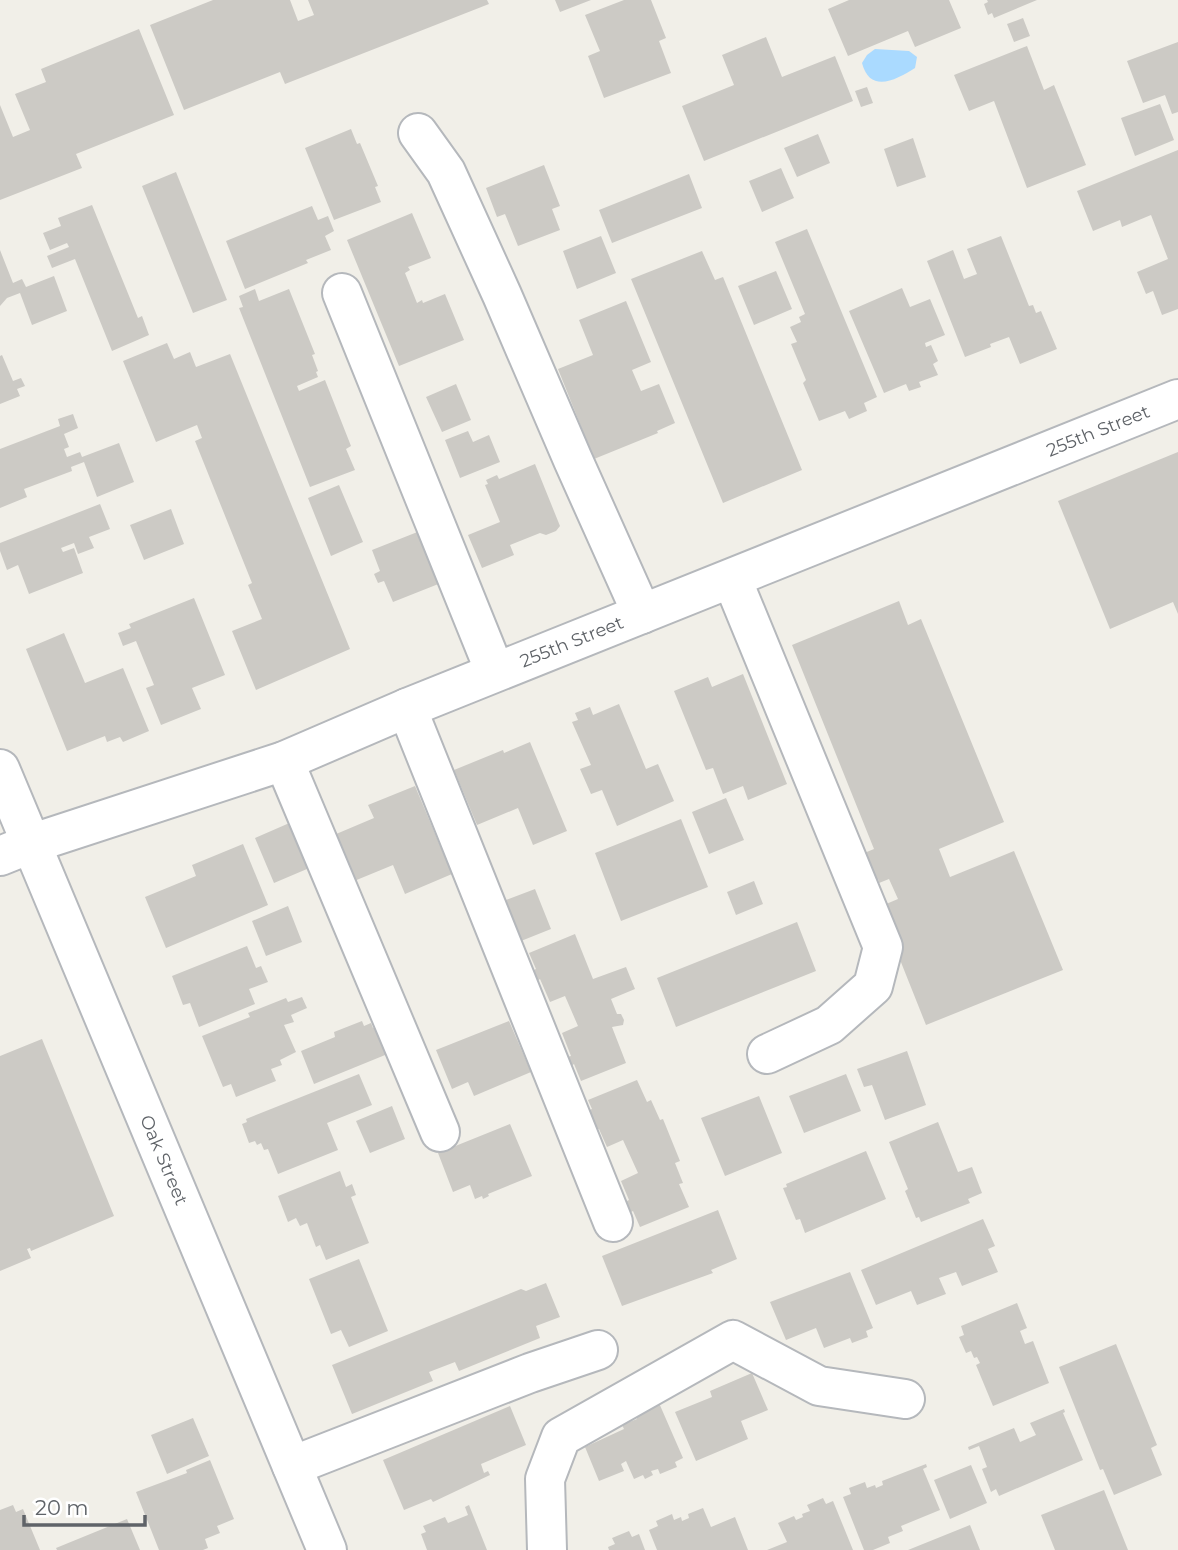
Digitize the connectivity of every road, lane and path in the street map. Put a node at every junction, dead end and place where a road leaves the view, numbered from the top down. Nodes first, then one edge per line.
1 (418, 133) dead end
2 (342, 293) dead end
3 (1178, 400) edge
4 (732, 579) junction
5 (642, 614) junction
6 (495, 672) junction
7 (407, 708) junction
8 (284, 761) junction
9 (0, 769) edge
10 (15, 850) edge
11 (767, 1055) dead end
12 (440, 1132) dead end
13 (613, 1222) dead end
14 (598, 1350) dead end
15 (905, 1399) dead end
16 (292, 1466) junction
17 (327, 1550) edge
18 (547, 1550) edge

1 - 5 street
2 - 6 street
3 - 4 street, 255th Street
4 - 5 street, 255th Street
4 - 11 street
5 - 6 street, 255th Street
6 - 7 street, 255th Street
7 - 8 street, 255th Street
7 - 13 street
8 - 10 street, 255th Street
8 - 12 street
9 - 10 street, Oak Street
10 - 16 street, Oak Street
14 - 16 street
15 - 18 street
16 - 17 street, Oak Street

